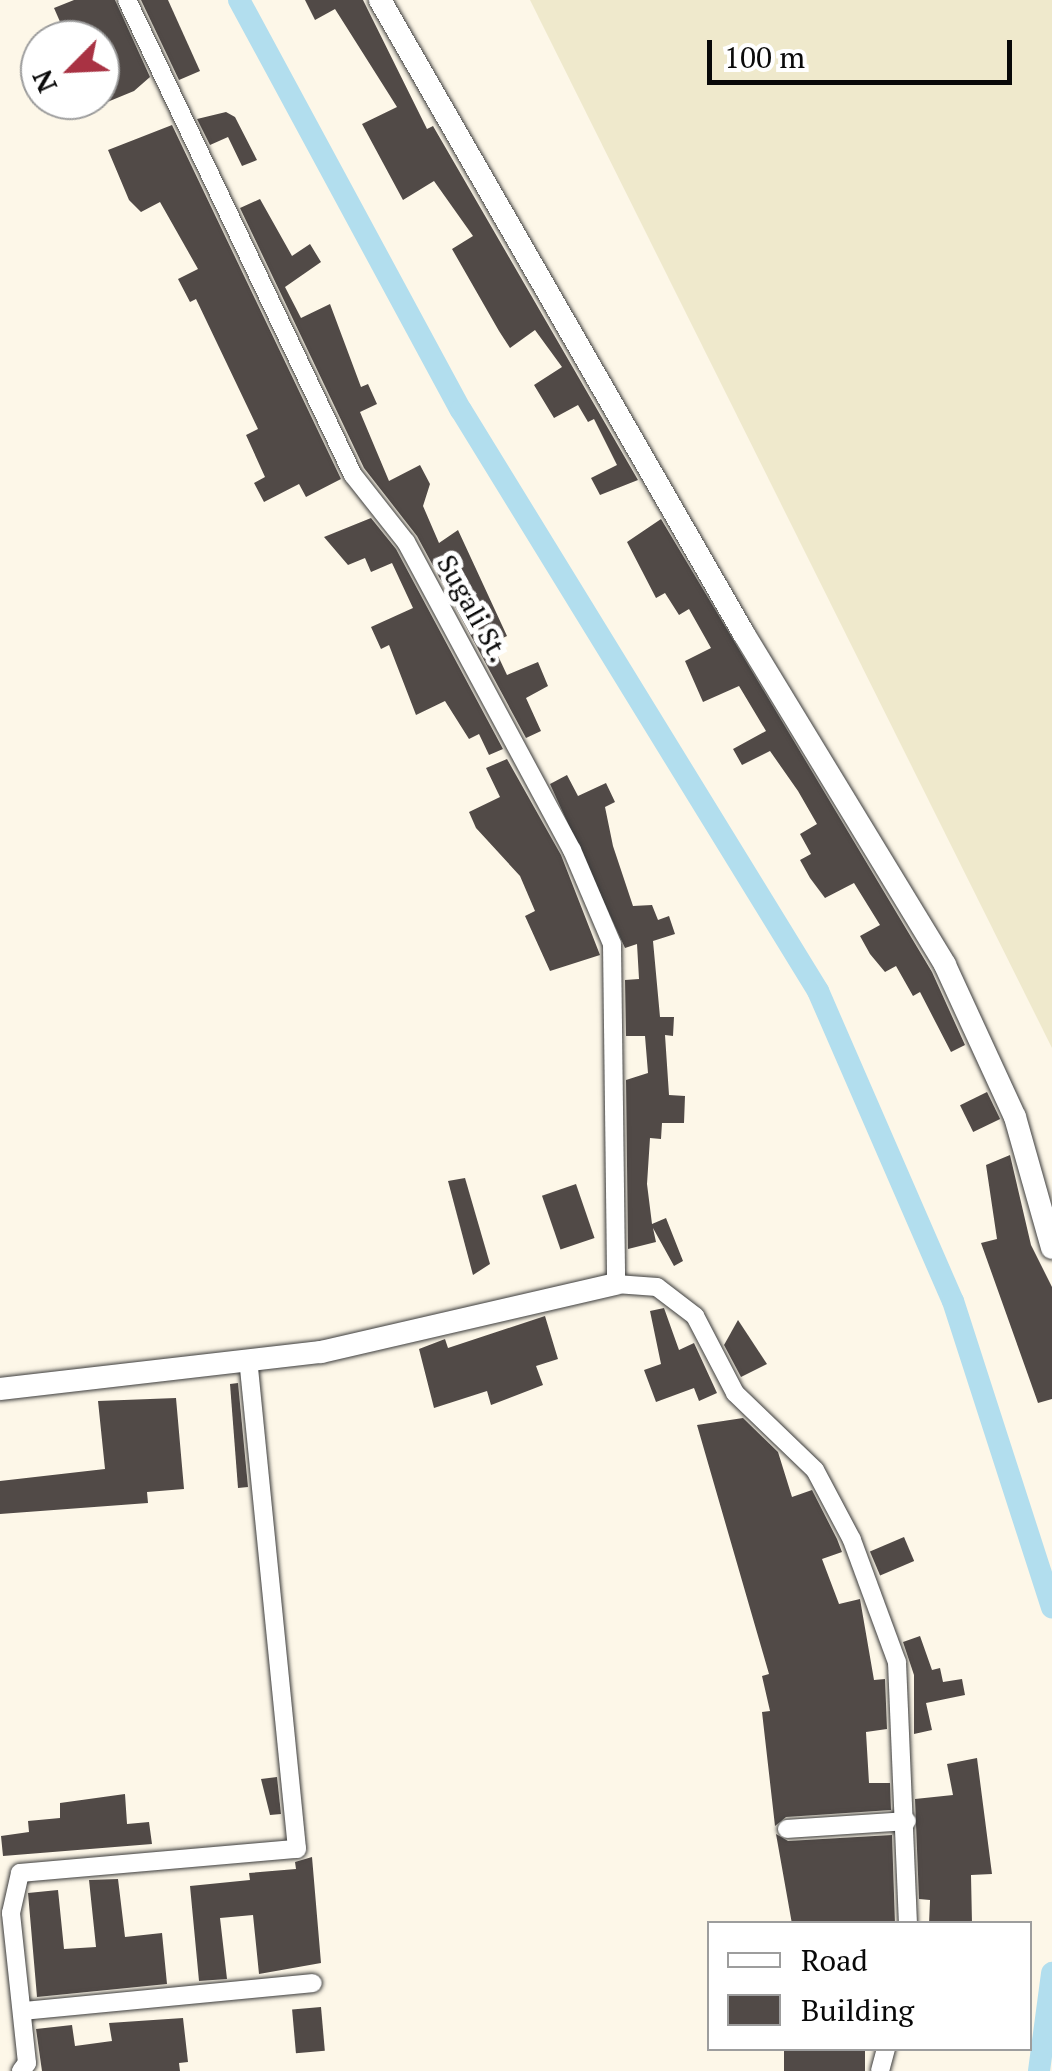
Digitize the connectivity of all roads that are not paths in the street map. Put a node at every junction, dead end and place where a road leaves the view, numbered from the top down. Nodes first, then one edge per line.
1 (127, 0) edge
2 (380, 0) edge
3 (1052, 1248) edge
4 (616, 1284) junction
5 (248, 1361) junction
6 (0, 1388) edge
7 (907, 1821) junction
8 (787, 1829) dead end
9 (6, 1914) edge
10 (908, 1921) edge
11 (313, 1983) dead end
12 (23, 2011) junction
13 (20, 2071) edge

1 - 4 street, Sugali St.
2 - 3 street
4 - 5 street
4 - 7 street
5 - 6 street
5 - 9 street
7 - 8 street
7 - 10 street
9 - 12 street
11 - 12 street
12 - 13 street

